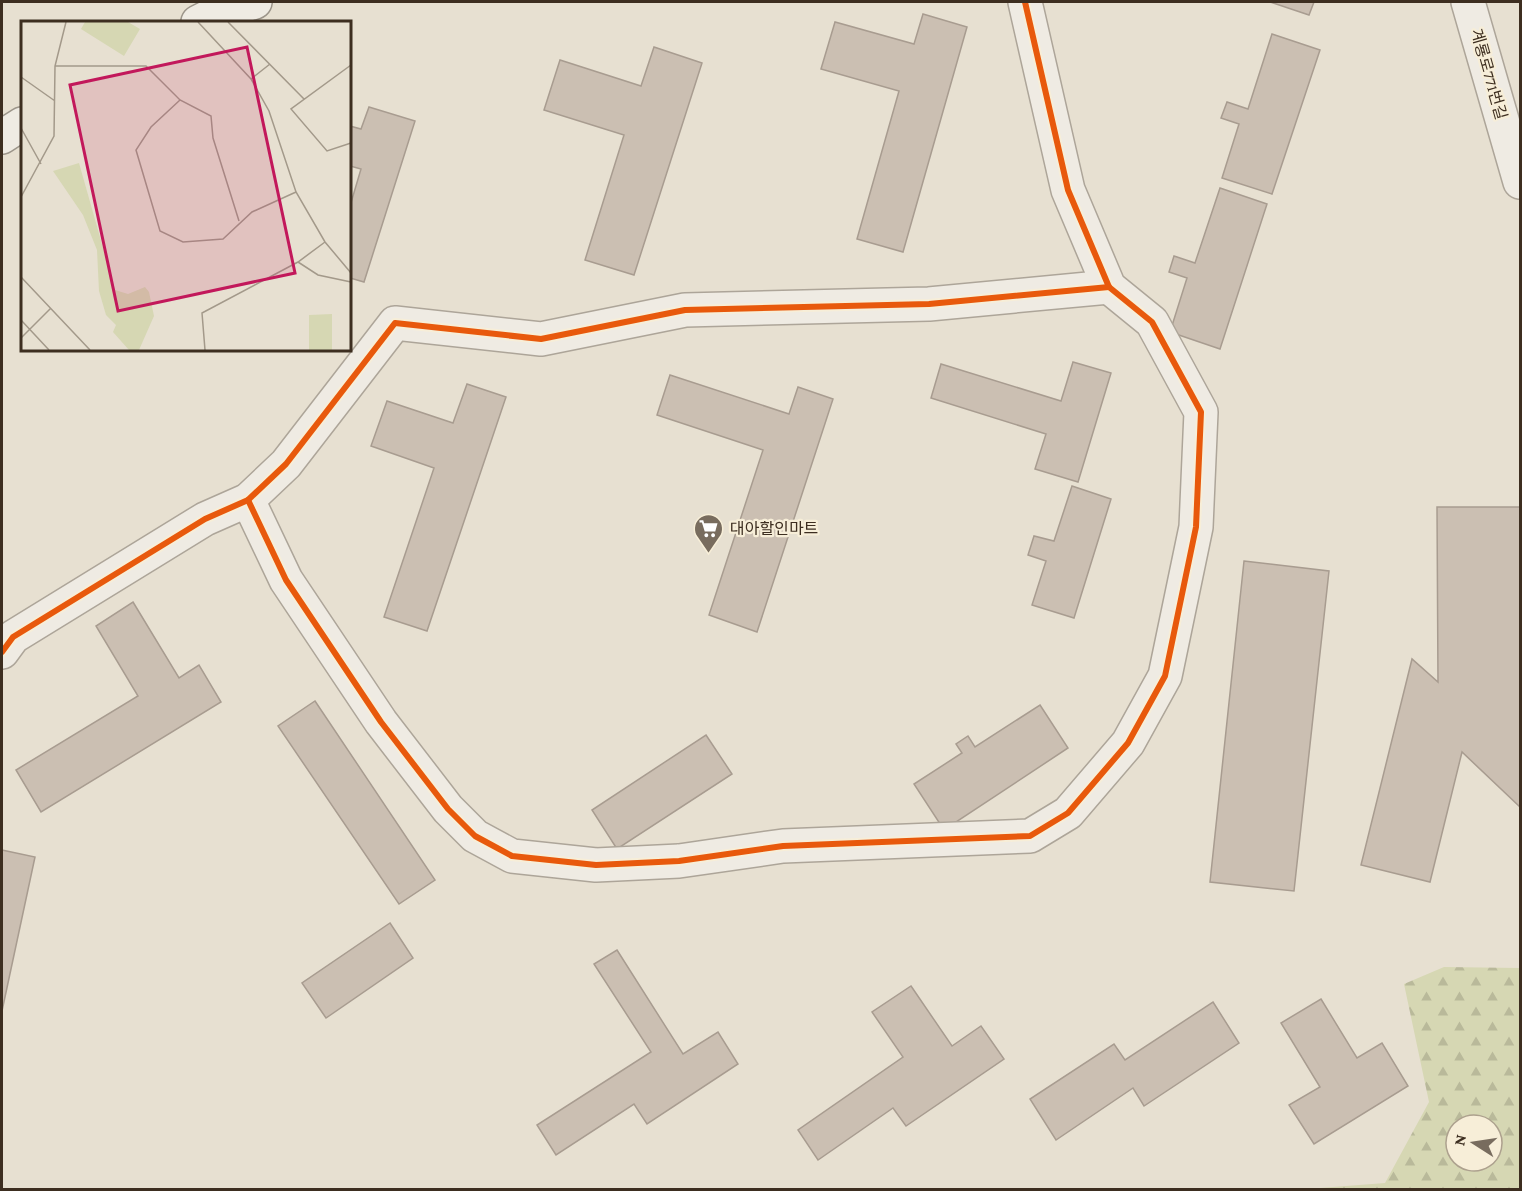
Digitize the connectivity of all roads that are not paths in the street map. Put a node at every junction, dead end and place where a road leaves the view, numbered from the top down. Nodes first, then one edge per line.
1 (255, 2) edge
2 (1025, 2) edge
3 (1468, 2) edge
4 (202, 14) edge
5 (21, 125) edge
6 (2, 137) edge
7 (1521, 182) edge
8 (1109, 287) junction
9 (248, 500) junction
10 (2, 652) edge

1 - 4 street
2 - 8 street
3 - 7 street, 계룡로771번길
5 - 6 street
8 - 9 street
8 - 9 street
9 - 10 street

